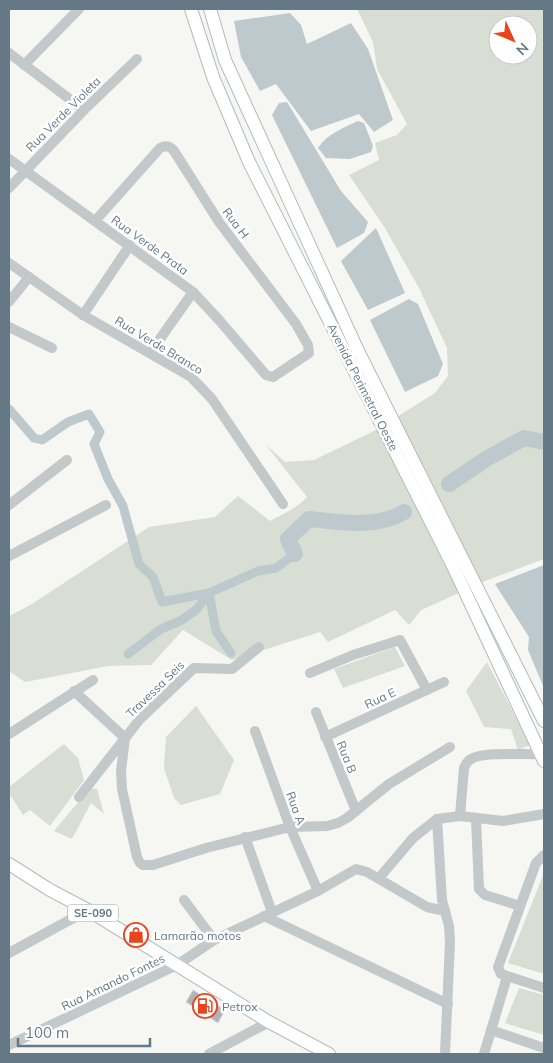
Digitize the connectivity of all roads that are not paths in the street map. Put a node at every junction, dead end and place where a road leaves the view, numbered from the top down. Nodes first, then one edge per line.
1 (79, 9) edge
2 (191, 9) edge
3 (210, 9) edge
4 (9, 53) edge
5 (137, 59) dead end
6 (24, 65) junction
7 (84, 110) junction
8 (9, 159) edge
9 (25, 170) junction
10 (9, 188) edge
11 (95, 221) junction
12 (130, 245) junction
13 (9, 263) edge
14 (30, 277) junction
15 (193, 292) junction
16 (9, 302) edge
17 (83, 315) junction
18 (9, 326) edge
19 (52, 348) dead end
20 (150, 353) junction
21 (260, 369) joint
22 (68, 460) dead end
23 (283, 504) dead end
24 (9, 505) edge
25 (106, 505) dead end
26 (9, 556) edge
27 (259, 646) dead end
28 (310, 674) dead end
29 (93, 680) dead end
30 (444, 682) dead end
31 (427, 690) junction
32 (74, 691) junction
33 (316, 712) dead end
34 (544, 721) edge
35 (255, 732) dead end
36 (9, 734) edge
37 (325, 737) junction
38 (125, 738) junction
39 (450, 747) dead end
40 (543, 757) edge
41 (79, 797) dead end
42 (356, 811) junction
43 (544, 814) edge
44 (460, 816) junction
45 (437, 818) junction
46 (476, 819) junction
47 (290, 827) junction
48 (245, 837) junction
49 (544, 855) edge
50 (9, 864) edge
51 (379, 878) junction
52 (318, 891) junction
53 (184, 900) dead end
54 (520, 906) junction
55 (88, 910) junction
56 (445, 911) junction
57 (268, 914) junction
58 (214, 940) junction
59 (9, 953) edge
60 (177, 965) junction
61 (507, 977) junction
62 (544, 988) edge
63 (448, 1004) junction
64 (269, 1022) junction
65 (491, 1030) junction
66 (9, 1045) edge
67 (544, 1048) edge
68 (209, 1054) edge
69 (329, 1054) edge
70 (445, 1054) edge
71 (484, 1054) edge

1 - 6 street
2 - 40 main road, Avenida Perimetral Oeste
3 - 34 main road, Avenida Perimetral Oeste
4 - 6 street
5 - 7 street, Rua Verde Violeta
6 - 7 street
7 - 9 street, Rua Verde Violeta
8 - 9 street, Rua Verde Prata
9 - 10 street, Rua Verde Violeta
9 - 11 street, Rua Verde Prata
11 - 12 street, Rua Verde Prata
11 - 21 street, Rua H
12 - 15 street, Rua Verde Prata
12 - 17 street
13 - 14 street, Rua Verde Branco
14 - 16 street
14 - 17 street, Rua Verde Branco
15 - 20 street
15 - 21 street, Rua Verde Prata
17 - 20 street, Rua Verde Branco
18 - 19 street
20 - 23 street, Rua Verde Branco
22 - 24 street
25 - 26 street
27 - 38 street, Travessa Seis
28 - 31 street
29 - 32 street
30 - 31 street, Rua E
31 - 37 street, Rua E
32 - 36 street
32 - 38 street
33 - 37 street, Rua B
35 - 47 street, Rua A
37 - 42 street, Rua B
38 - 41 street, Travessa Seis
38 - 48 street
39 - 42 street
40 - 44 street
42 - 47 street
43 - 46 street
44 - 45 street
44 - 46 street
45 - 51 street
45 - 56 street
46 - 54 street
47 - 48 street
47 - 52 street, Rua A
48 - 57 street
49 - 54 street
50 - 55 main road, SE-090
51 - 52 street, Rua Amando Fontes
51 - 56 street
52 - 57 street, Rua Amando Fontes
53 - 58 street
54 - 61 street
55 - 59 street
55 - 60 main road, SE-090
56 - 63 street
57 - 58 street, Rua Amando Fontes
57 - 63 street
58 - 60 street, Rua Amando Fontes
60 - 64 main road, SE-090
60 - 66 street, Rua Amando Fontes
61 - 62 street
61 - 65 street
63 - 70 street
64 - 68 street
64 - 69 main road, SE-090
65 - 67 street
65 - 71 street

